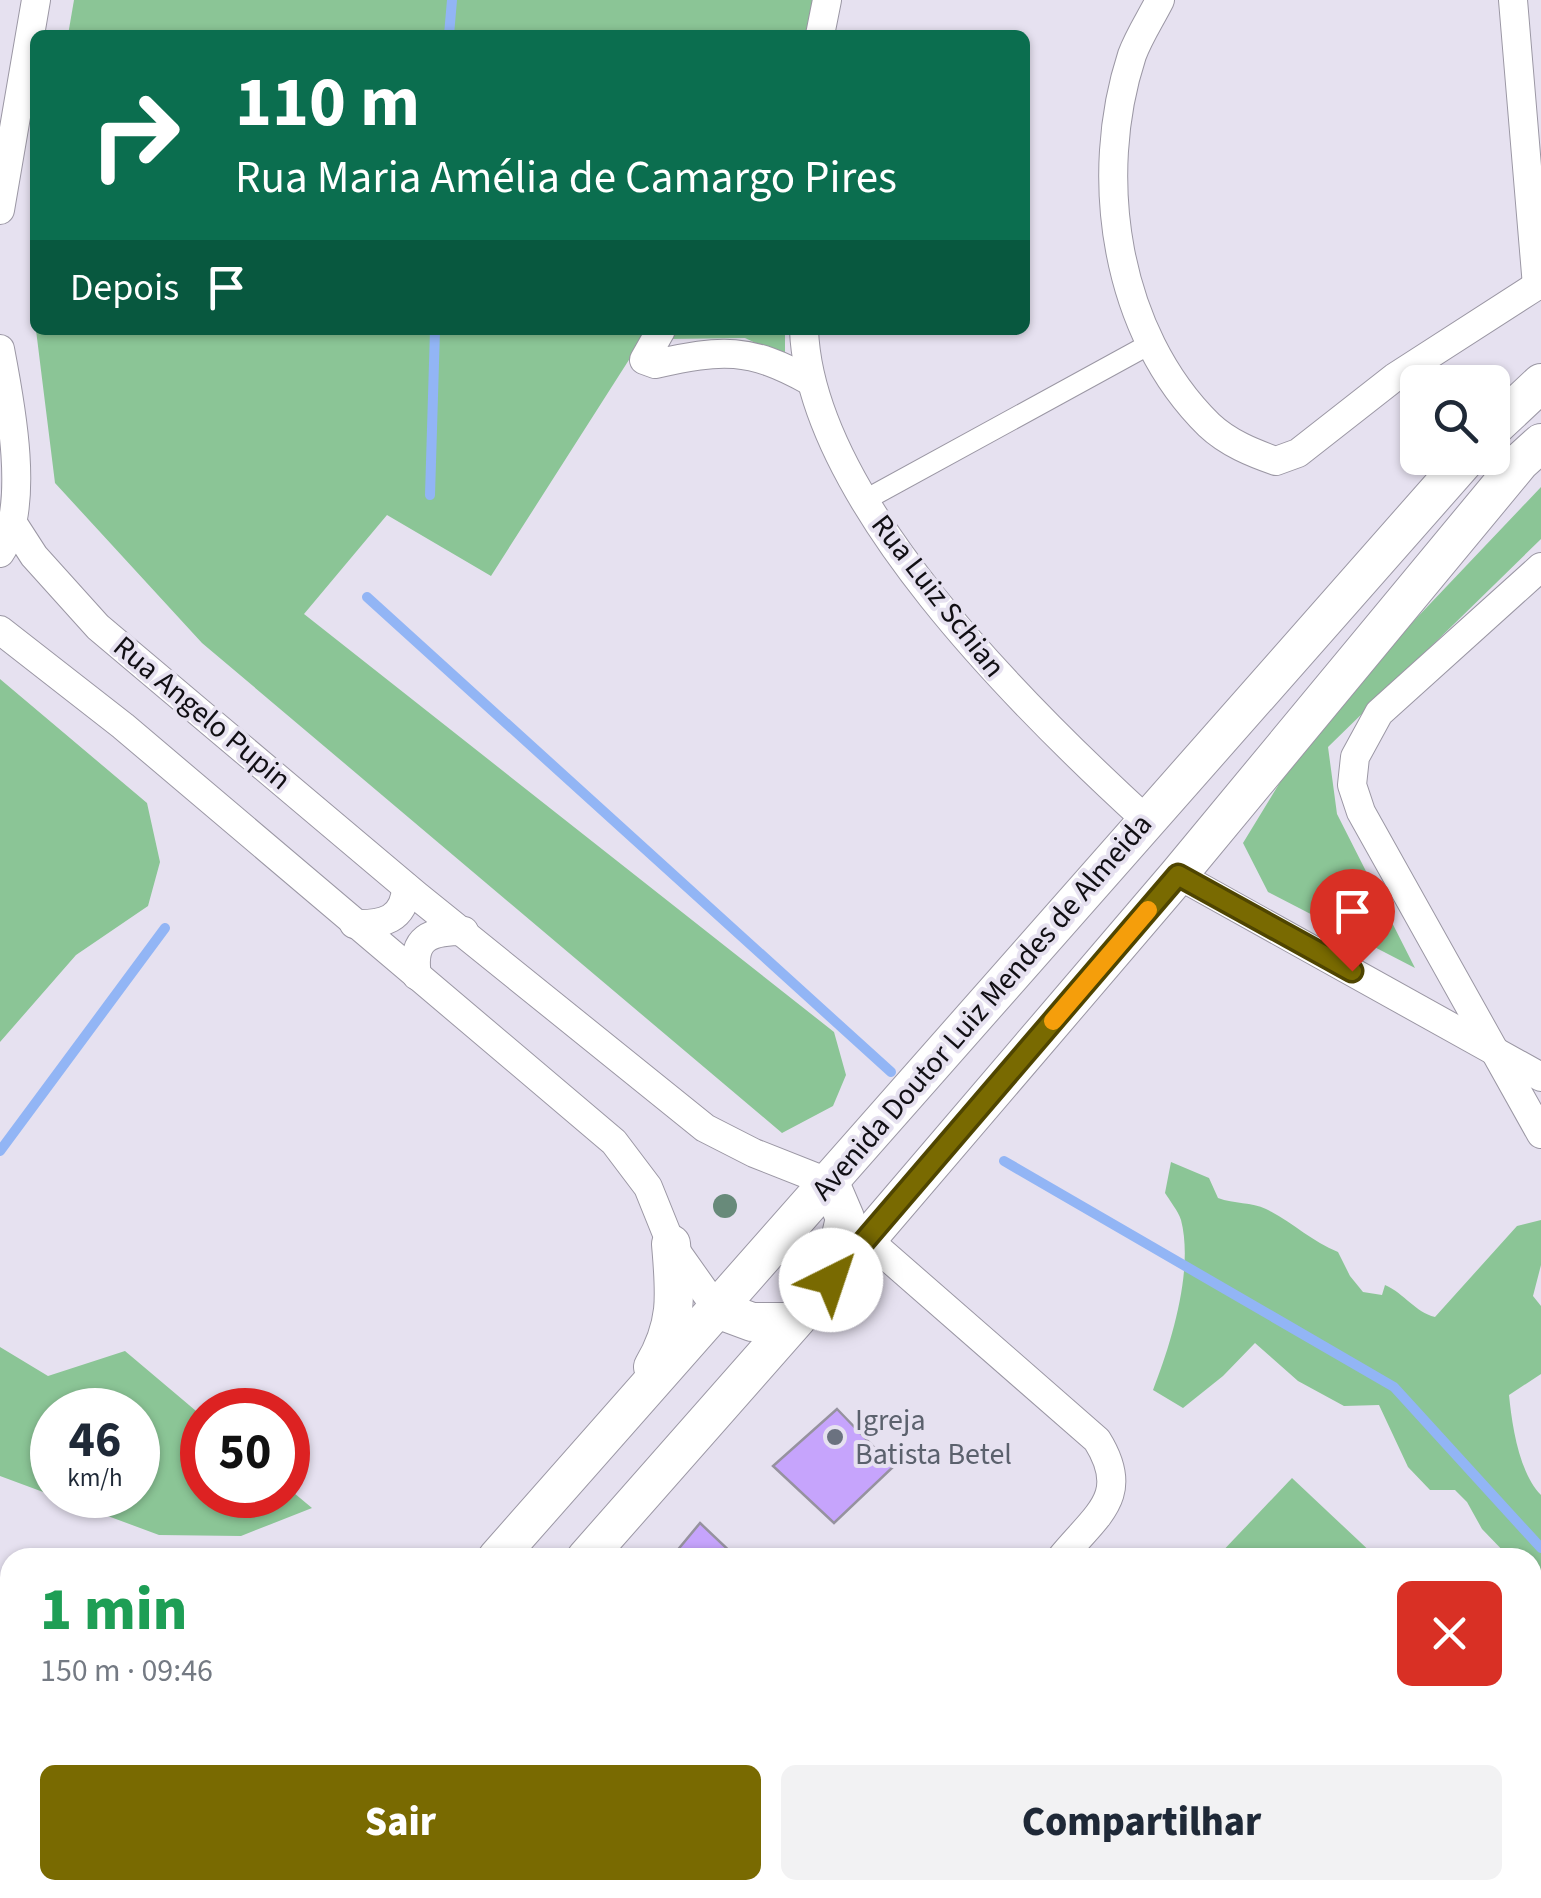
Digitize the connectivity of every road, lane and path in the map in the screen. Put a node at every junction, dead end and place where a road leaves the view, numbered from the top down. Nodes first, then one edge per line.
1 (36, 0) edge
2 (827, 0) edge
3 (1160, 0) edge
4 (1513, 0) edge
5 (31, 30) edge
6 (821, 30) edge
7 (30, 35) edge
8 (0, 210) edge
9 (1539, 284) edge
10 (659, 335) edge
11 (805, 335) edge
12 (1150, 344) junction
13 (0, 349) edge
14 (810, 380) junction
15 (1541, 383) edge
16 (1510, 412) edge
17 (1541, 443) edge
18 (1452, 475) edge
19 (865, 500) junction
20 (14, 525) junction
21 (0, 553) edge
22 (1541, 567) edge
23 (0, 630) edge
24 (1145, 819) junction
25 (1178, 875) junction
26 (406, 887) junction
27 (354, 924) junction
28 (464, 931) junction
29 (416, 976) junction
30 (1491, 1048) junction
31 (1541, 1076) edge
32 (1541, 1134) edge
33 (830, 1182) junction
34 (867, 1238) junction
35 (671, 1244) junction
36 (831, 1280) junction
37 (718, 1309) junction
38 (793, 1322) junction
39 (632, 1404) junction
40 (506, 1548) edge
41 (595, 1548) edge
42 (1069, 1548) edge

1 - 5 street
2 - 6 street
3 - 12 street
4 - 9 street
7 - 8 street
9 - 12 street
10 - 14 street
11 - 14 street, Rua Luiz Schian
12 - 19 street
13 - 20 street
14 - 19 street, Rua Luiz Schian
15 - 16 main road
17 - 25 main road, Avenida Doutor Luiz Mendes de Almeida
18 - 24 main road, Avenida Doutor Luiz Mendes de Almeida
19 - 24 street, Rua Luiz Schian
20 - 21 street
20 - 26 street, Rua Angelo Pupin
22 - 30 street
23 - 27 street, Rua Angelo Pupin
24 - 33 main road, Avenida Doutor Luiz Mendes de Almeida
25 - 30 street
25 - 34 main road, Avenida Doutor Luiz Mendes de Almeida
26 - 27 street
26 - 28 street, Rua Angelo Pupin
27 - 29 street, Rua Angelo Pupin
28 - 29 street
28 - 33 street, Rua Angelo Pupin
29 - 35 street, Rua Angelo Pupin
30 - 31 street
30 - 32 street
33 - 36 main road
33 - 37 main road, Avenida Doutor Luiz Mendes de Almeida
34 - 36 main road, Avenida Doutor Luiz Mendes de Almeida
34 - 42 street
35 - 37 street, Rua Angelo Pupin
35 - 39 main road
36 - 38 main road, Avenida Doutor Luiz Mendes de Almeida
37 - 38 main road
37 - 39 main road, Avenida Doutor Luiz Mendes de Almeida
38 - 41 main road, Avenida Doutor Luiz Mendes de Almeida
39 - 40 main road, Avenida Doutor Luiz Mendes de Almeida

